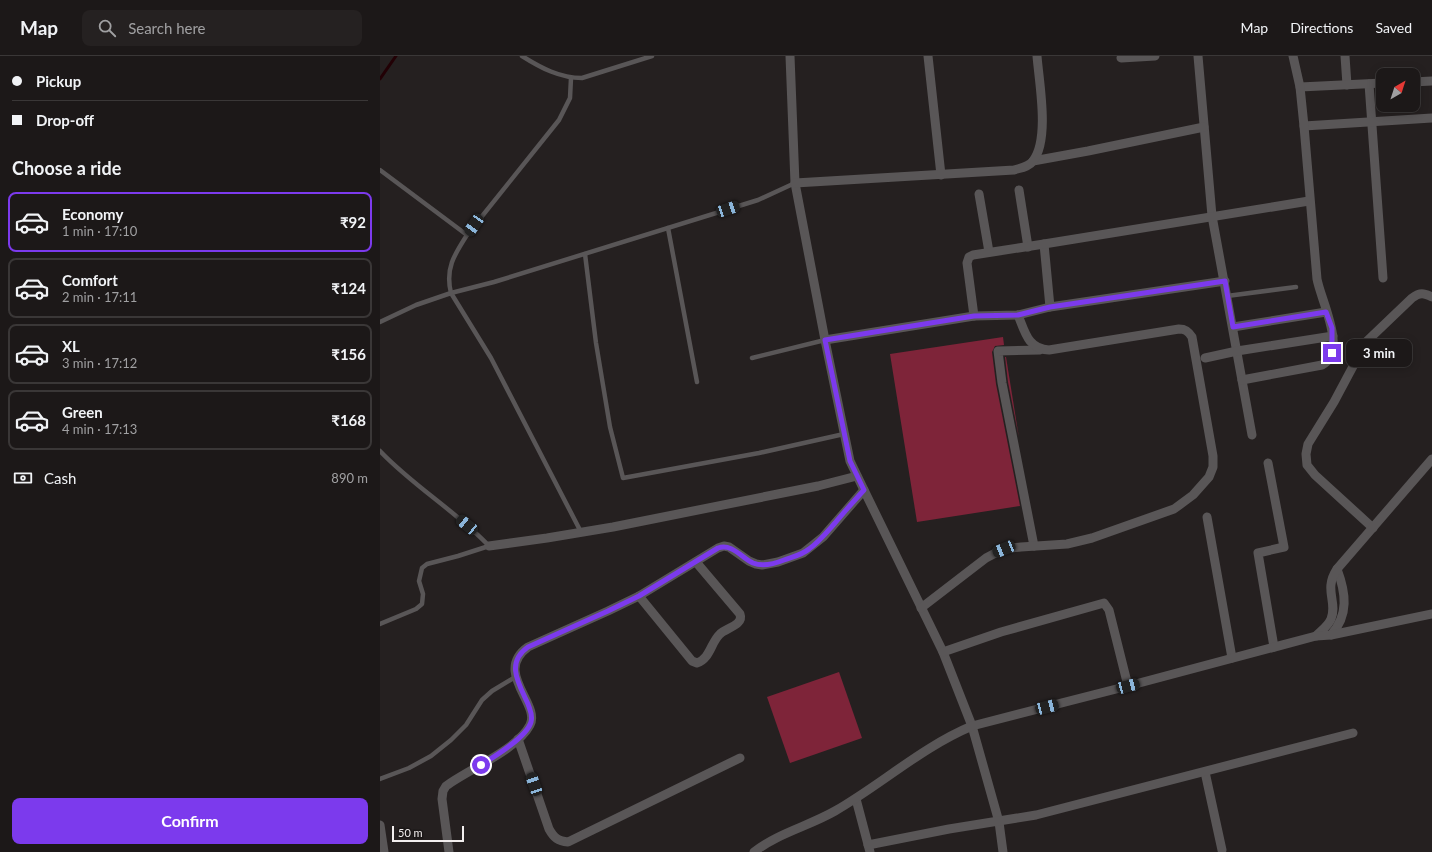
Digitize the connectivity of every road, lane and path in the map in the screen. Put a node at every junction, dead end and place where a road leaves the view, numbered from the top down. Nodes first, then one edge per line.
1 (522, 56) edge
2 (652, 56) edge
3 (790, 56) edge
4 (928, 56) edge
5 (1037, 56) edge
6 (1155, 56) edge
7 (1198, 56) edge
8 (1293, 56) edge
9 (1345, 56) edge
10 (1121, 58) dead end
11 (571, 78) junction
12 (1432, 81) edge
13 (1420, 82) edge
14 (1369, 84) junction
15 (1376, 84) edge
16 (1347, 85) junction
17 (1300, 87) junction
18 (1432, 118) edge
19 (1372, 122) junction
20 (1304, 126) junction
21 (1204, 127) junction
22 (1033, 161) junction
23 (380, 170) edge
24 (941, 175) junction
25 (796, 183) junction
26 (1019, 190) dead end
27 (979, 194) dead end
28 (1310, 200) junction
29 (1212, 216) junction
30 (668, 228) junction
31 (467, 235) junction
32 (1044, 244) junction
33 (1028, 247) junction
34 (989, 252) junction
35 (585, 254) junction
36 (1383, 278) dead end
37 (1225, 281) junction
38 (1432, 286) edge
39 (1296, 287) dead end
40 (451, 293) junction
41 (1429, 295) edge
42 (1227, 296) junction
43 (1050, 307) junction
44 (1326, 312) junction
45 (1018, 315) junction
46 (974, 316) junction
47 (380, 322) edge
48 (1233, 327) junction
49 (1333, 336) junction
50 (825, 340) junction
51 (1040, 350) junction
52 (1237, 351) junction
53 (752, 358) dead end
54 (1205, 358) dead end
55 (1242, 380) junction
56 (698, 382) dead end
57 (844, 434) junction
58 (1252, 435) dead end
59 (380, 451) edge
60 (1432, 459) edge
61 (1268, 463) dead end
62 (857, 476) junction
63 (864, 490) junction
64 (1207, 517) dead end
65 (1373, 528) junction
66 (581, 532) junction
67 (489, 546) junction
68 (1034, 546) junction
69 (696, 562) junction
70 (1337, 569) junction
71 (639, 596) junction
72 (921, 608) junction
73 (1432, 614) edge
74 (380, 624) edge
75 (1316, 636) junction
76 (1332, 636) junction
77 (1274, 647) junction
78 (942, 650) junction
79 (1232, 658) junction
80 (516, 676) junction
81 (1128, 686) junction
82 (972, 726) junction
83 (1353, 733) dead end
84 (520, 737) junction
85 (740, 758) dead end
86 (1206, 772) junction
87 (380, 779) edge
88 (856, 799) junction
89 (999, 822) junction
90 (380, 825) edge
91 (869, 849) edge
92 (1222, 850) dead end
93 (384, 852) edge
94 (449, 852) edge
95 (754, 852) edge
96 (1003, 852) edge

1 - 11 lane
2 - 11 lane
3 - 25 street
4 - 24 street
5 - 22 street
6 - 10 street
7 - 21 street
8 - 17 street
9 - 16 street
11 - 31 lane
12 - 13 street
14 - 15 street
14 - 16 street
14 - 19 street
16 - 17 street
17 - 20 street
18 - 19 street
19 - 20 street
19 - 36 street
20 - 28 street
21 - 22 street
21 - 29 street
22 - 24 street
23 - 31 lane
24 - 25 street
25 - 30 lane
25 - 50 street
26 - 33 street
27 - 34 street
28 - 29 street
28 - 44 street
29 - 32 street
29 - 37 street
30 - 35 lane
30 - 56 lane
31 - 40 lane
32 - 33 street
32 - 43 street
33 - 34 street
34 - 46 street
35 - 40 lane
35 - 57 lane
37 - 42 street
37 - 43 street
38 - 41 street
39 - 42 lane
40 - 47 lane
40 - 66 lane
41 - 65 street
42 - 48 street
43 - 45 street
44 - 48 street
44 - 49 street
45 - 46 street
45 - 51 street
46 - 50 street
48 - 52 street
49 - 52 street
49 - 55 street
50 - 53 lane
50 - 57 street
51 - 68 street
51 - 68 street
52 - 54 street
52 - 55 street
55 - 58 street
57 - 62 street
59 - 67 lane
60 - 65 street
61 - 77 street
62 - 63 street
62 - 66 street
63 - 69 street
63 - 72 street
64 - 79 street
65 - 70 street
66 - 67 street
67 - 74 lane
68 - 72 street
69 - 71 street
69 - 71 street
70 - 75 street
70 - 76 street
71 - 80 street
72 - 78 street
73 - 76 street
75 - 76 street
75 - 77 street
77 - 79 street
78 - 81 street
78 - 82 street
79 - 81 street
80 - 84 street
80 - 87 lane
81 - 82 street
82 - 88 street
82 - 89 street
83 - 86 street
84 - 85 street
84 - 94 street
86 - 89 street
86 - 92 street
88 - 91 street
88 - 95 street
89 - 91 street
89 - 96 street
90 - 93 street

